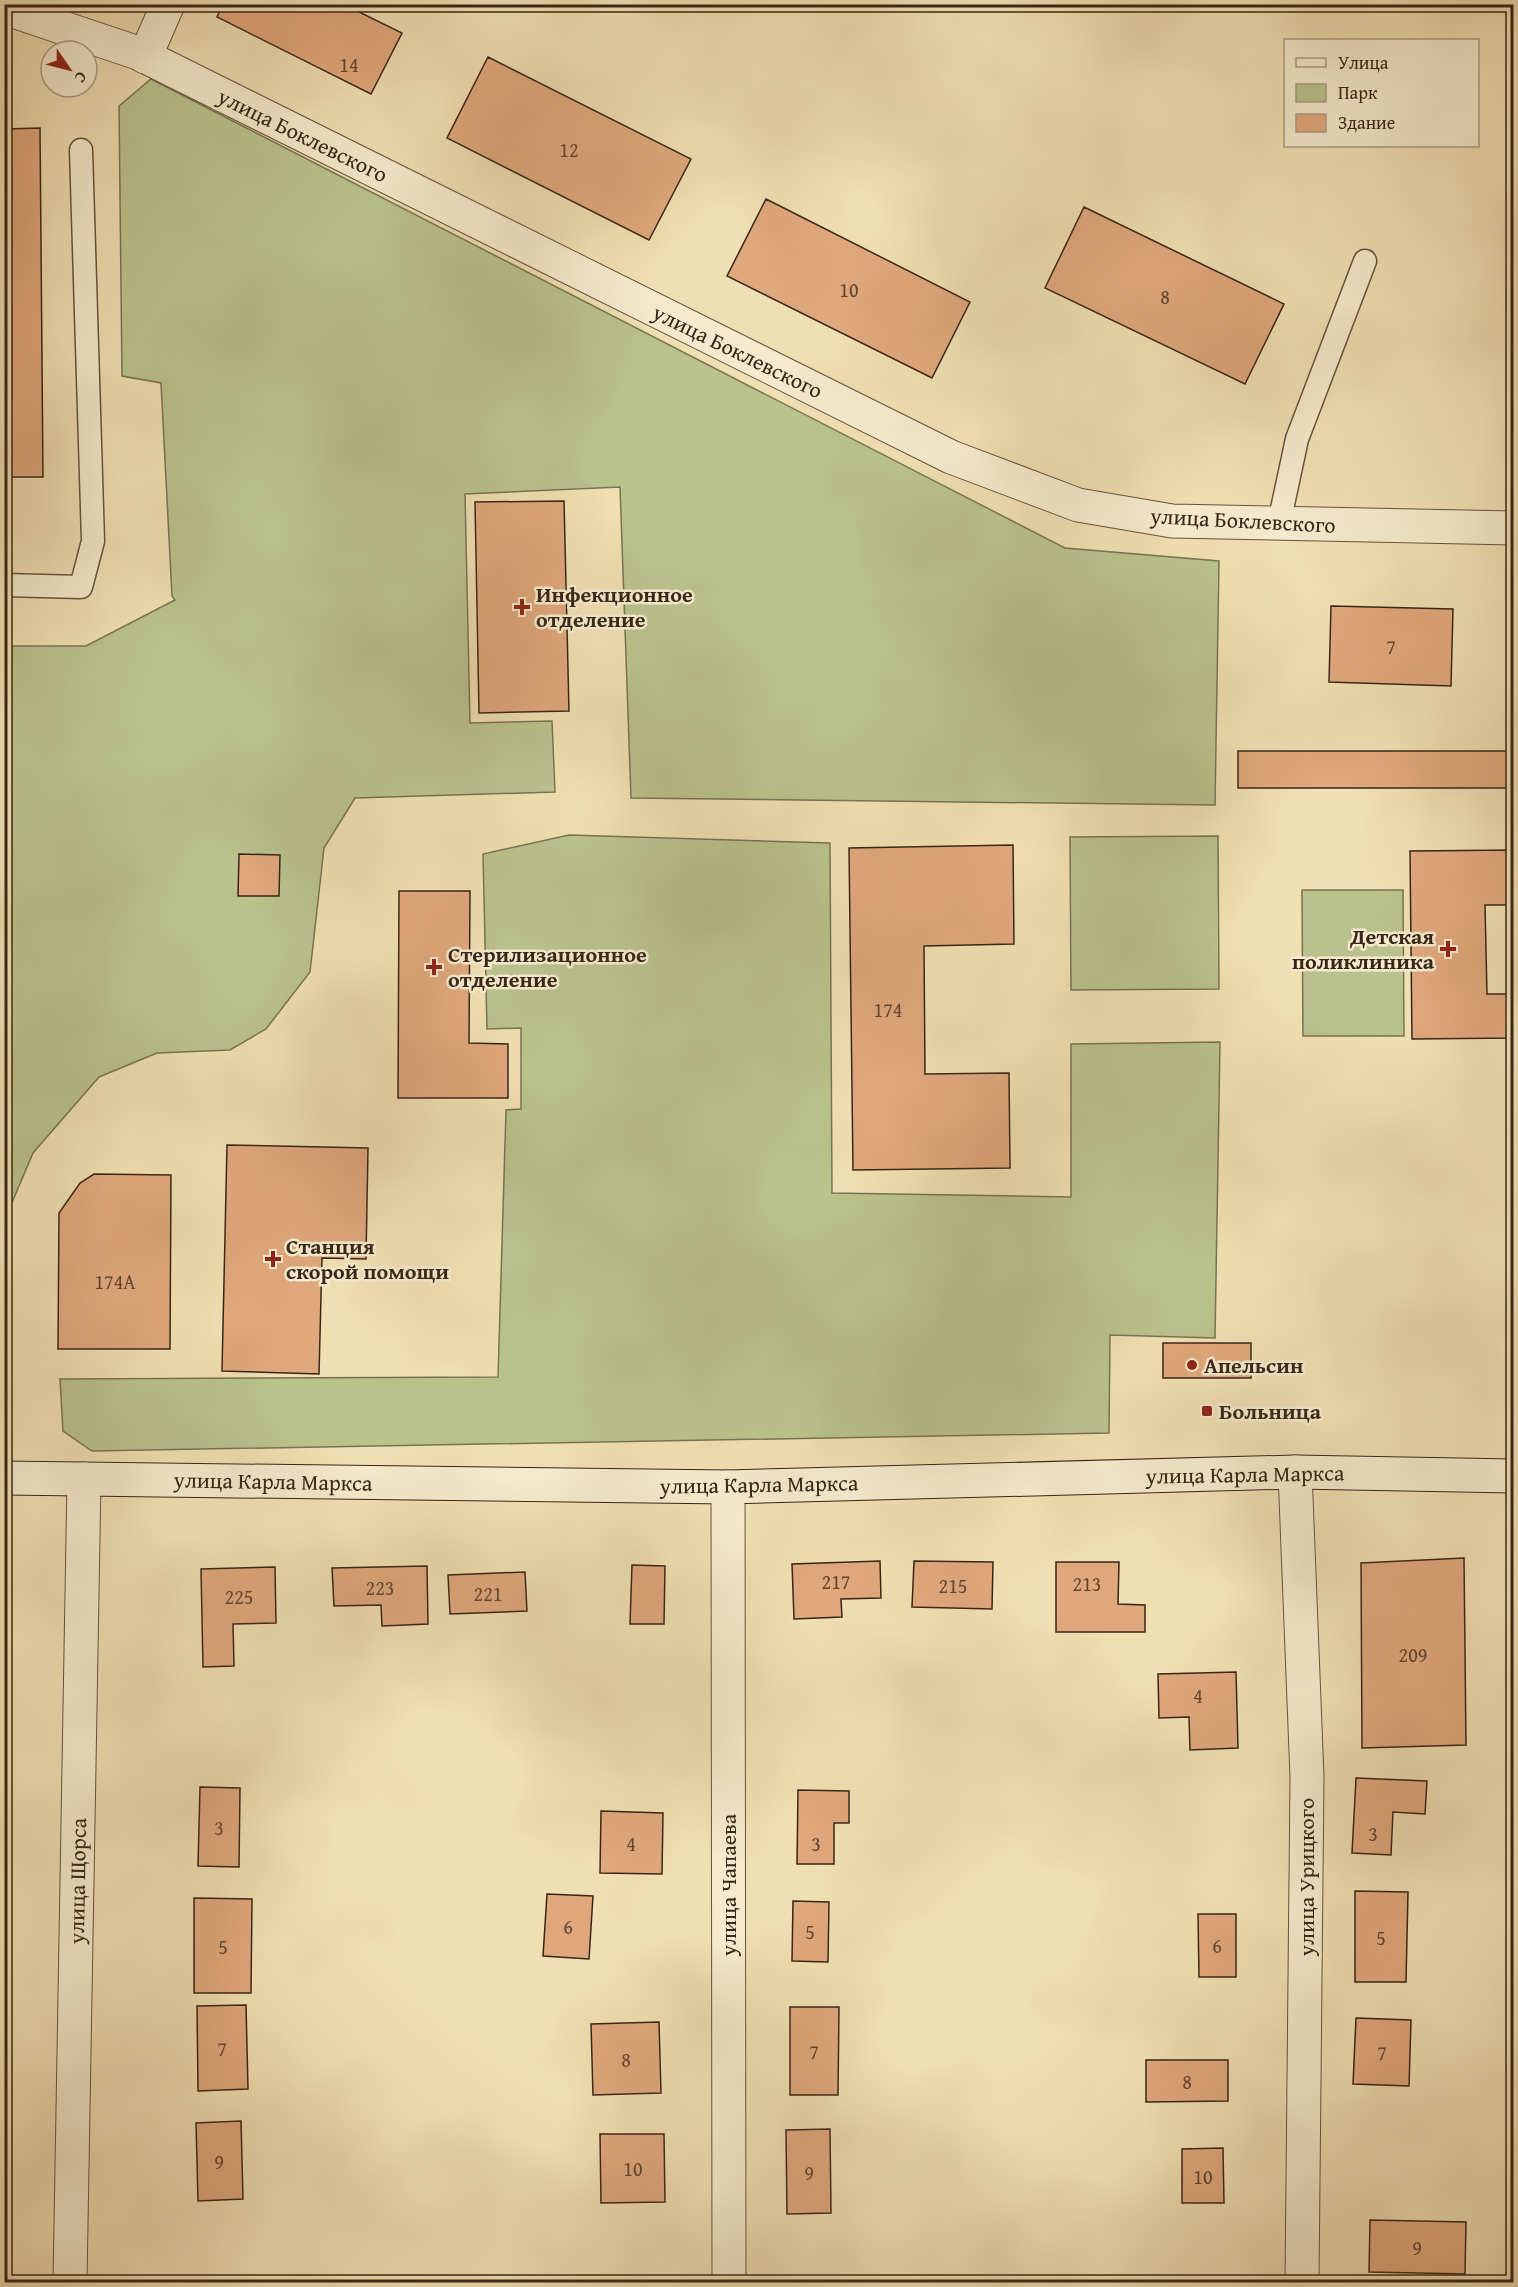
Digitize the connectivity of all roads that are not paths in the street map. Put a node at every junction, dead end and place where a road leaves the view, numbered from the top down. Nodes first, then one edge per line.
1 (168, 4) edge
2 (4, 8) edge
3 (145, 57) junction
4 (81, 150) dead end
5 (1365, 261) dead end
6 (1279, 524) junction
7 (1514, 528) edge
8 (4, 585) edge
9 (1295, 1472) junction
10 (1514, 1476) edge
11 (4, 1478) edge
12 (84, 1479) junction
13 (728, 1487) junction
14 (70, 2283) edge
15 (729, 2283) edge
16 (1302, 2283) edge

1 - 3 street
2 - 3 street, улица Боклевского
3 - 6 street, улица Боклевского
4 - 8 lane
5 - 6 lane
6 - 7 street, улица Боклевского
9 - 10 street, улица Карла Маркса
9 - 13 street, улица Карла Маркса
9 - 16 street, улица Урицкого
11 - 12 street, улица Карла Маркса
12 - 13 street, улица Карла Маркса
12 - 14 street, улица Щорса
13 - 15 street, улица Чапаева

